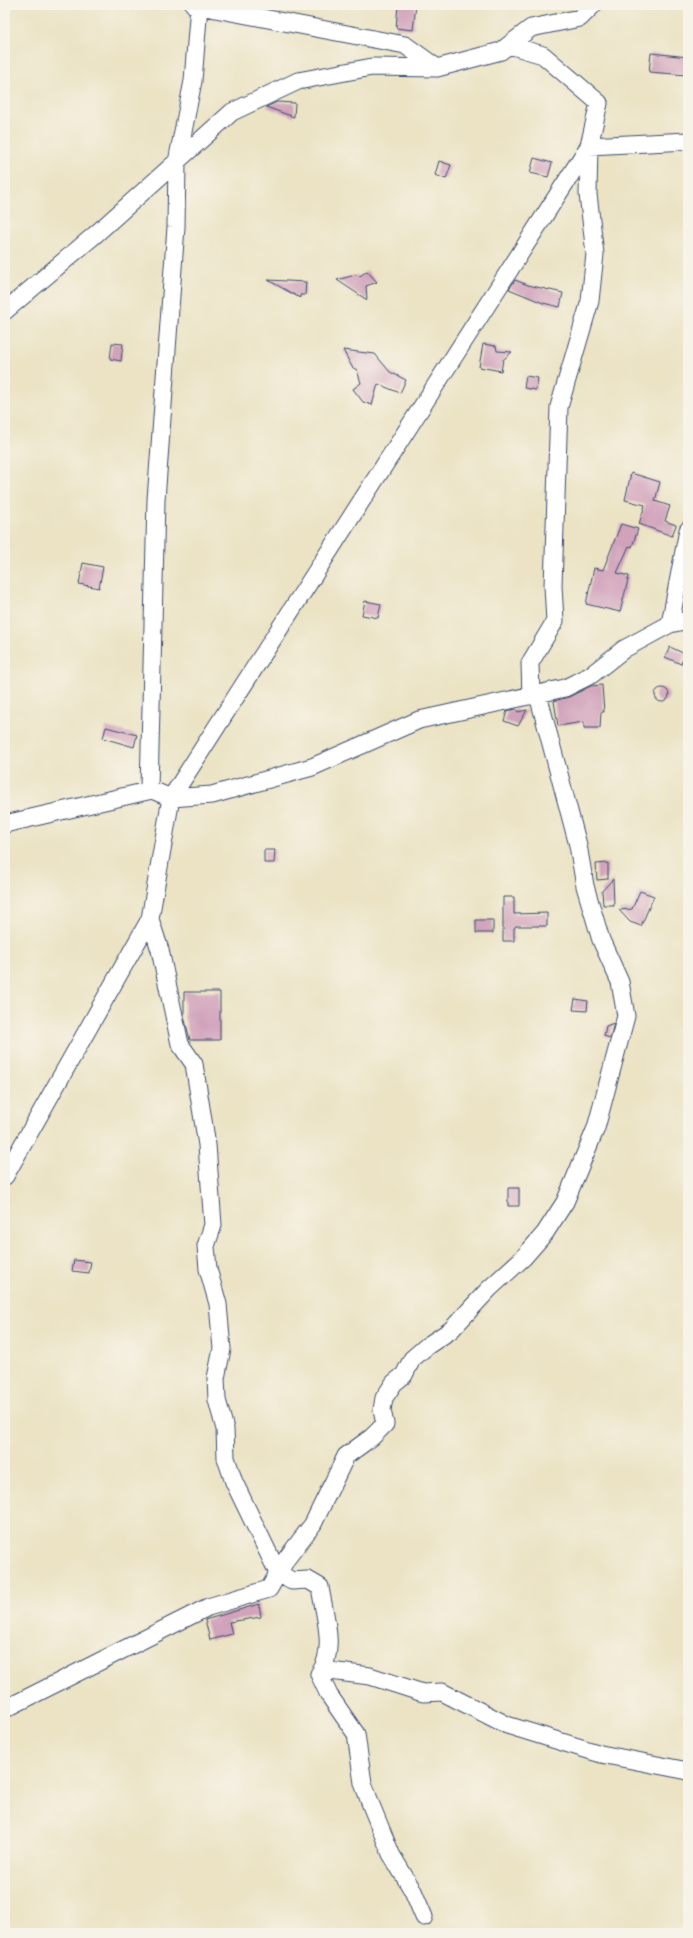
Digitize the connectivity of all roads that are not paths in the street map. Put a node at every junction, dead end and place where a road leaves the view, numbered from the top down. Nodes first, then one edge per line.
1 (197, 5) edge
2 (593, 5) edge
3 (509, 45) junction
4 (437, 68) junction
5 (688, 141) edge
6 (589, 146) junction
7 (177, 162) junction
8 (5, 311) edge
9 (688, 530) edge
10 (688, 620) edge
11 (670, 624) junction
12 (534, 695) junction
13 (149, 790) junction
14 (171, 798) junction
15 (5, 824) edge
16 (150, 919) junction
17 (5, 1176) edge
18 (278, 1572) junction
19 (322, 1670) junction
20 (5, 1709) edge
21 (688, 1771) edge
22 (424, 1917) dead end

1 - 4 street
1 - 7 street
2 - 3 street
3 - 4 street
3 - 6 street
4 - 7 street
5 - 6 street
6 - 12 street
6 - 14 street
7 - 8 street
7 - 13 street
9 - 11 street
10 - 11 street
11 - 12 street
12 - 14 street
12 - 18 street
13 - 14 street
13 - 15 street
14 - 16 street
16 - 17 street
16 - 18 street
18 - 19 street
18 - 20 street
19 - 21 street
19 - 22 street

